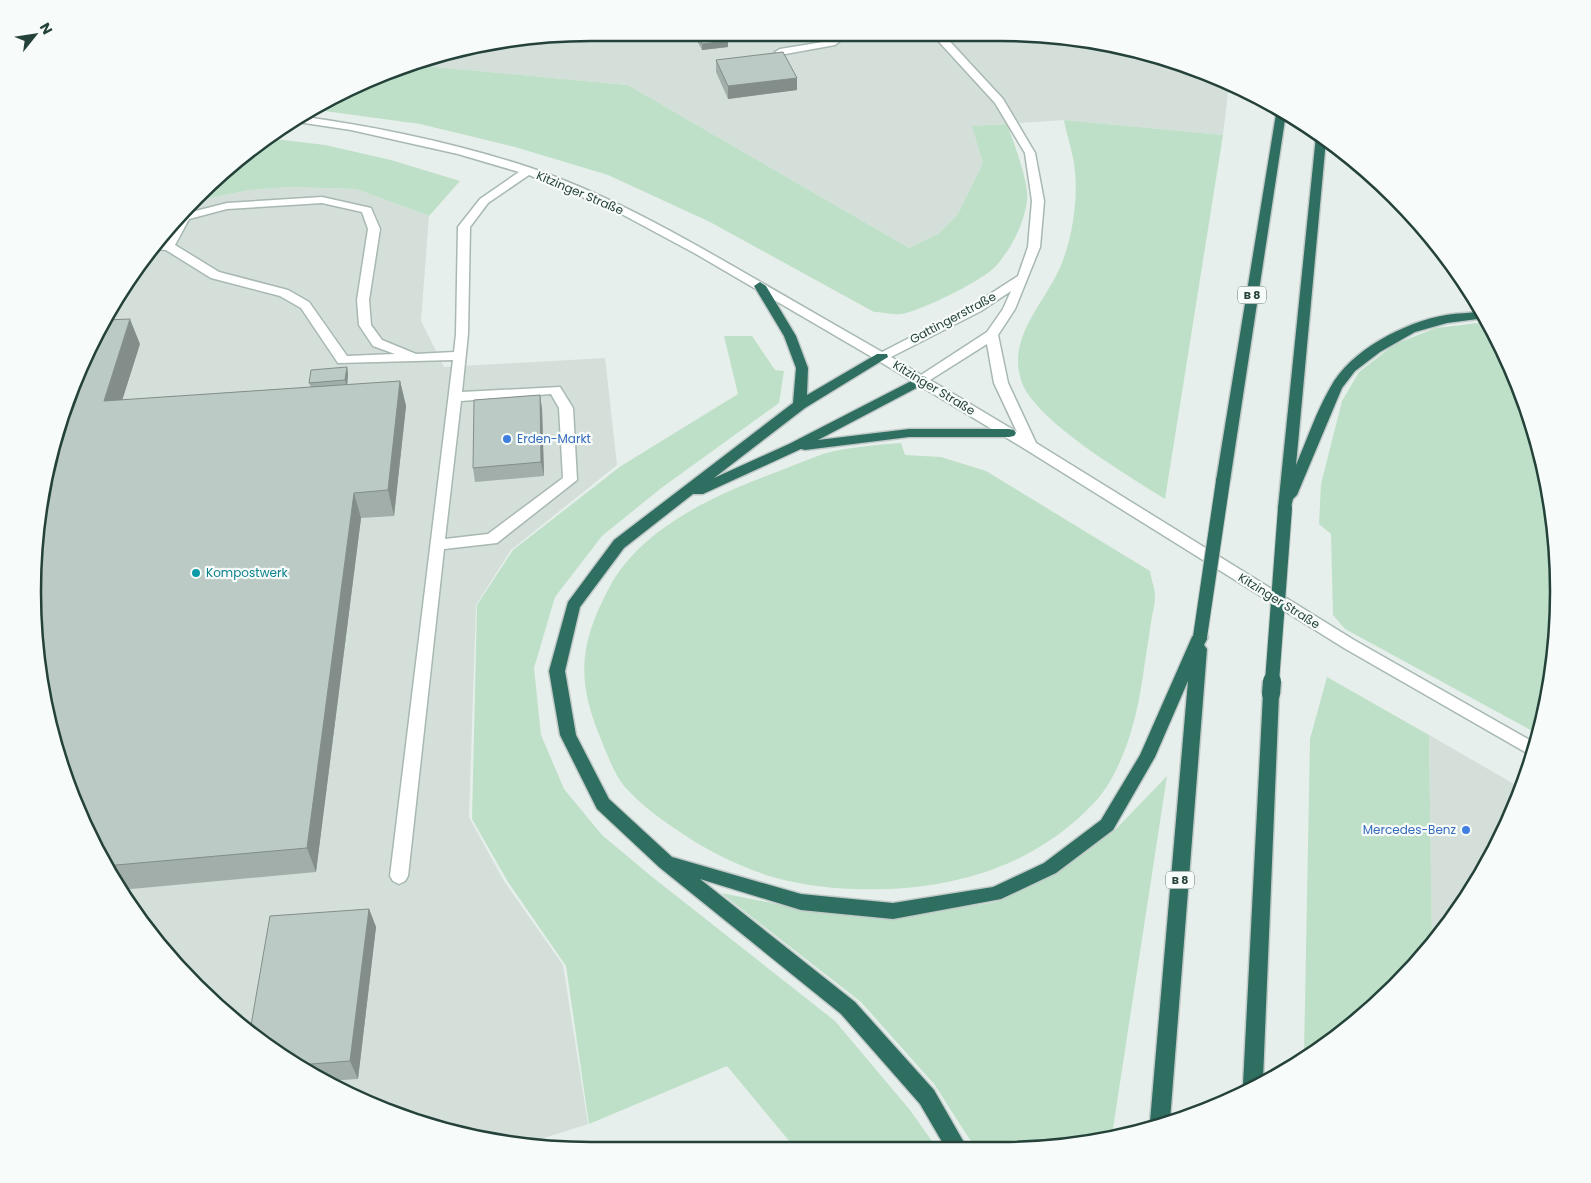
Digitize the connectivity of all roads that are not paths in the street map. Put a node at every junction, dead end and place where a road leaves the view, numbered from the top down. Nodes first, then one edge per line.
1 (835, 41) edge
2 (943, 41) edge
3 (780, 52) edge
4 (1280, 118) edge
5 (307, 121) edge
6 (1320, 145) edge
7 (528, 171) junction
8 (189, 217) edge
9 (178, 229) edge
10 (164, 246) edge
11 (169, 246) junction
12 (1023, 278) junction
13 (760, 286) junction
14 (1476, 316) edge
15 (992, 335) junction
16 (459, 356) junction
17 (413, 357) junction
18 (882, 357) junction
19 (921, 380) junction
20 (454, 397) junction
21 (800, 405) junction
22 (1009, 433) junction
23 (1030, 446) junction
24 (794, 448) junction
25 (674, 502) junction
26 (1285, 508) junction
27 (437, 545) junction
28 (1200, 637) junction
29 (1527, 746) edge
30 (665, 862) junction
31 (399, 876) dead end
32 (1253, 1080) edge
33 (1160, 1118) edge
34 (954, 1142) edge

1 - 3 street
2 - 12 street, Gattingerstraße
4 - 28 highway, B 8, bridge
5 - 7 street, Kitzinger Straße
6 - 26 highway
7 - 13 street, Kitzinger Straße
7 - 16 street
8 - 17 street
9 - 11 street
10 - 11 street
11 - 17 street
12 - 15 street, Gattingerstraße
12 - 18 street, Gattingerstraße
13 - 18 street, Kitzinger Straße
13 - 21 highway
14 - 26 highway
15 - 19 street, Gattingerstraße
15 - 23 street
16 - 17 street
16 - 20 street
18 - 19 street, Kitzinger Straße
18 - 21 highway
19 - 22 street, Kitzinger Straße
19 - 24 highway
20 - 27 street
20 - 27 street
21 - 25 highway
22 - 23 street, Kitzinger Straße
22 - 24 highway
23 - 29 street, Kitzinger Straße
24 - 25 highway
25 - 30 highway
26 - 32 highway, bridge
27 - 31 street
28 - 30 highway
28 - 33 highway, B 8
30 - 34 highway

